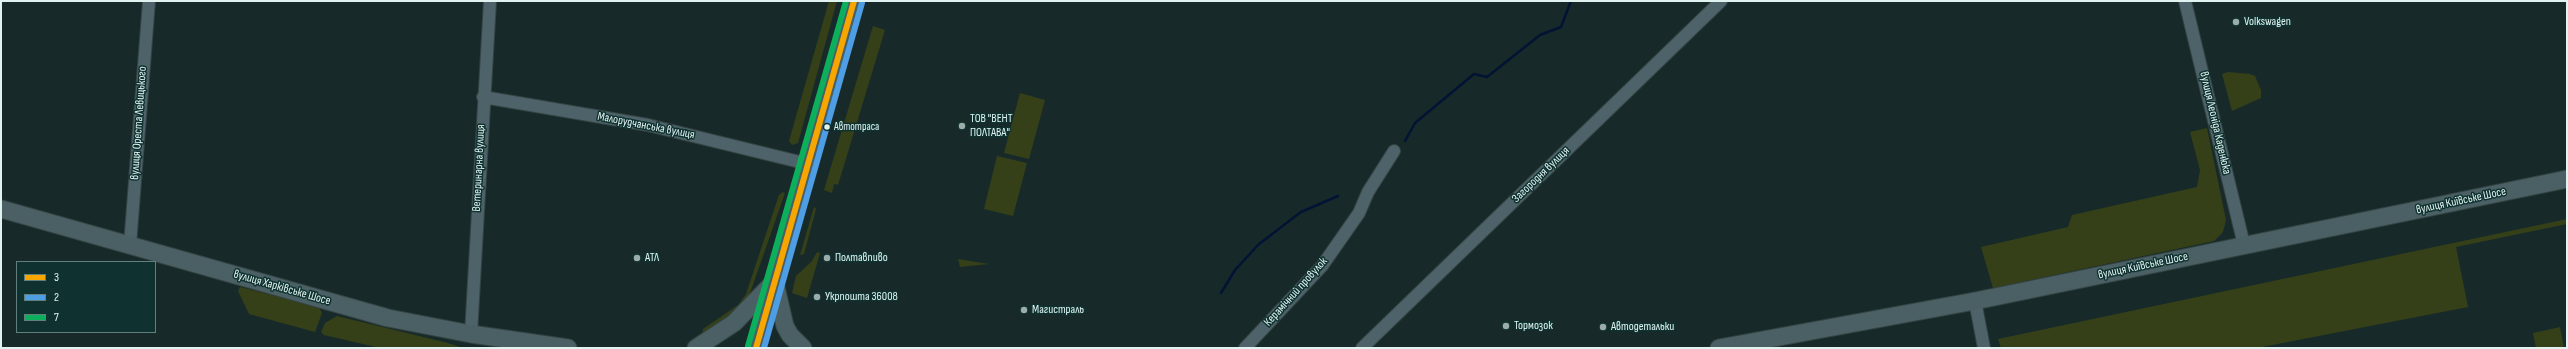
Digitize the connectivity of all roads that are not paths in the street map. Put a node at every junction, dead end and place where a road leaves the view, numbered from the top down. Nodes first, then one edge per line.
1 (149, 1) edge
2 (490, 1) edge
3 (854, 1) edge
4 (1720, 1) edge
5 (2185, 1) edge
6 (482, 97) junction
7 (1394, 151) dead end
8 (808, 164) junction
9 (2567, 179) edge
10 (1, 209) edge
11 (130, 246) junction
12 (2244, 246) junction
13 (775, 281) junction
14 (1975, 301) junction
15 (472, 334) junction
16 (568, 348) edge
17 (696, 348) edge
18 (756, 348) edge
19 (803, 348) edge
20 (1245, 348) edge
21 (1362, 348) edge
22 (1718, 348) edge
23 (1984, 348) edge

1 - 11 street, вулиця Ореста Левицького
2 - 6 street, Ветеринарна вулиця
3 - 8 highway
4 - 21 street, Загородня вулиця
5 - 12 street, вулиця Леоніда Каденюка
6 - 8 street, Малорудчанська вулиця
6 - 15 street, Ветеринарна вулиця
7 - 20 street, Керамічний провулок
8 - 13 highway
9 - 12 highway, вулиця Київське Шосе
10 - 11 highway, вулиця Харківське Шосе
11 - 15 highway, вулиця Харківське Шосе
12 - 14 highway, вулиця Київське Шосе
13 - 17 highway
13 - 18 highway
13 - 19 highway
14 - 22 highway, вулиця Київське Шосе
14 - 23 street
15 - 16 highway, вулиця Харківське Шосе

